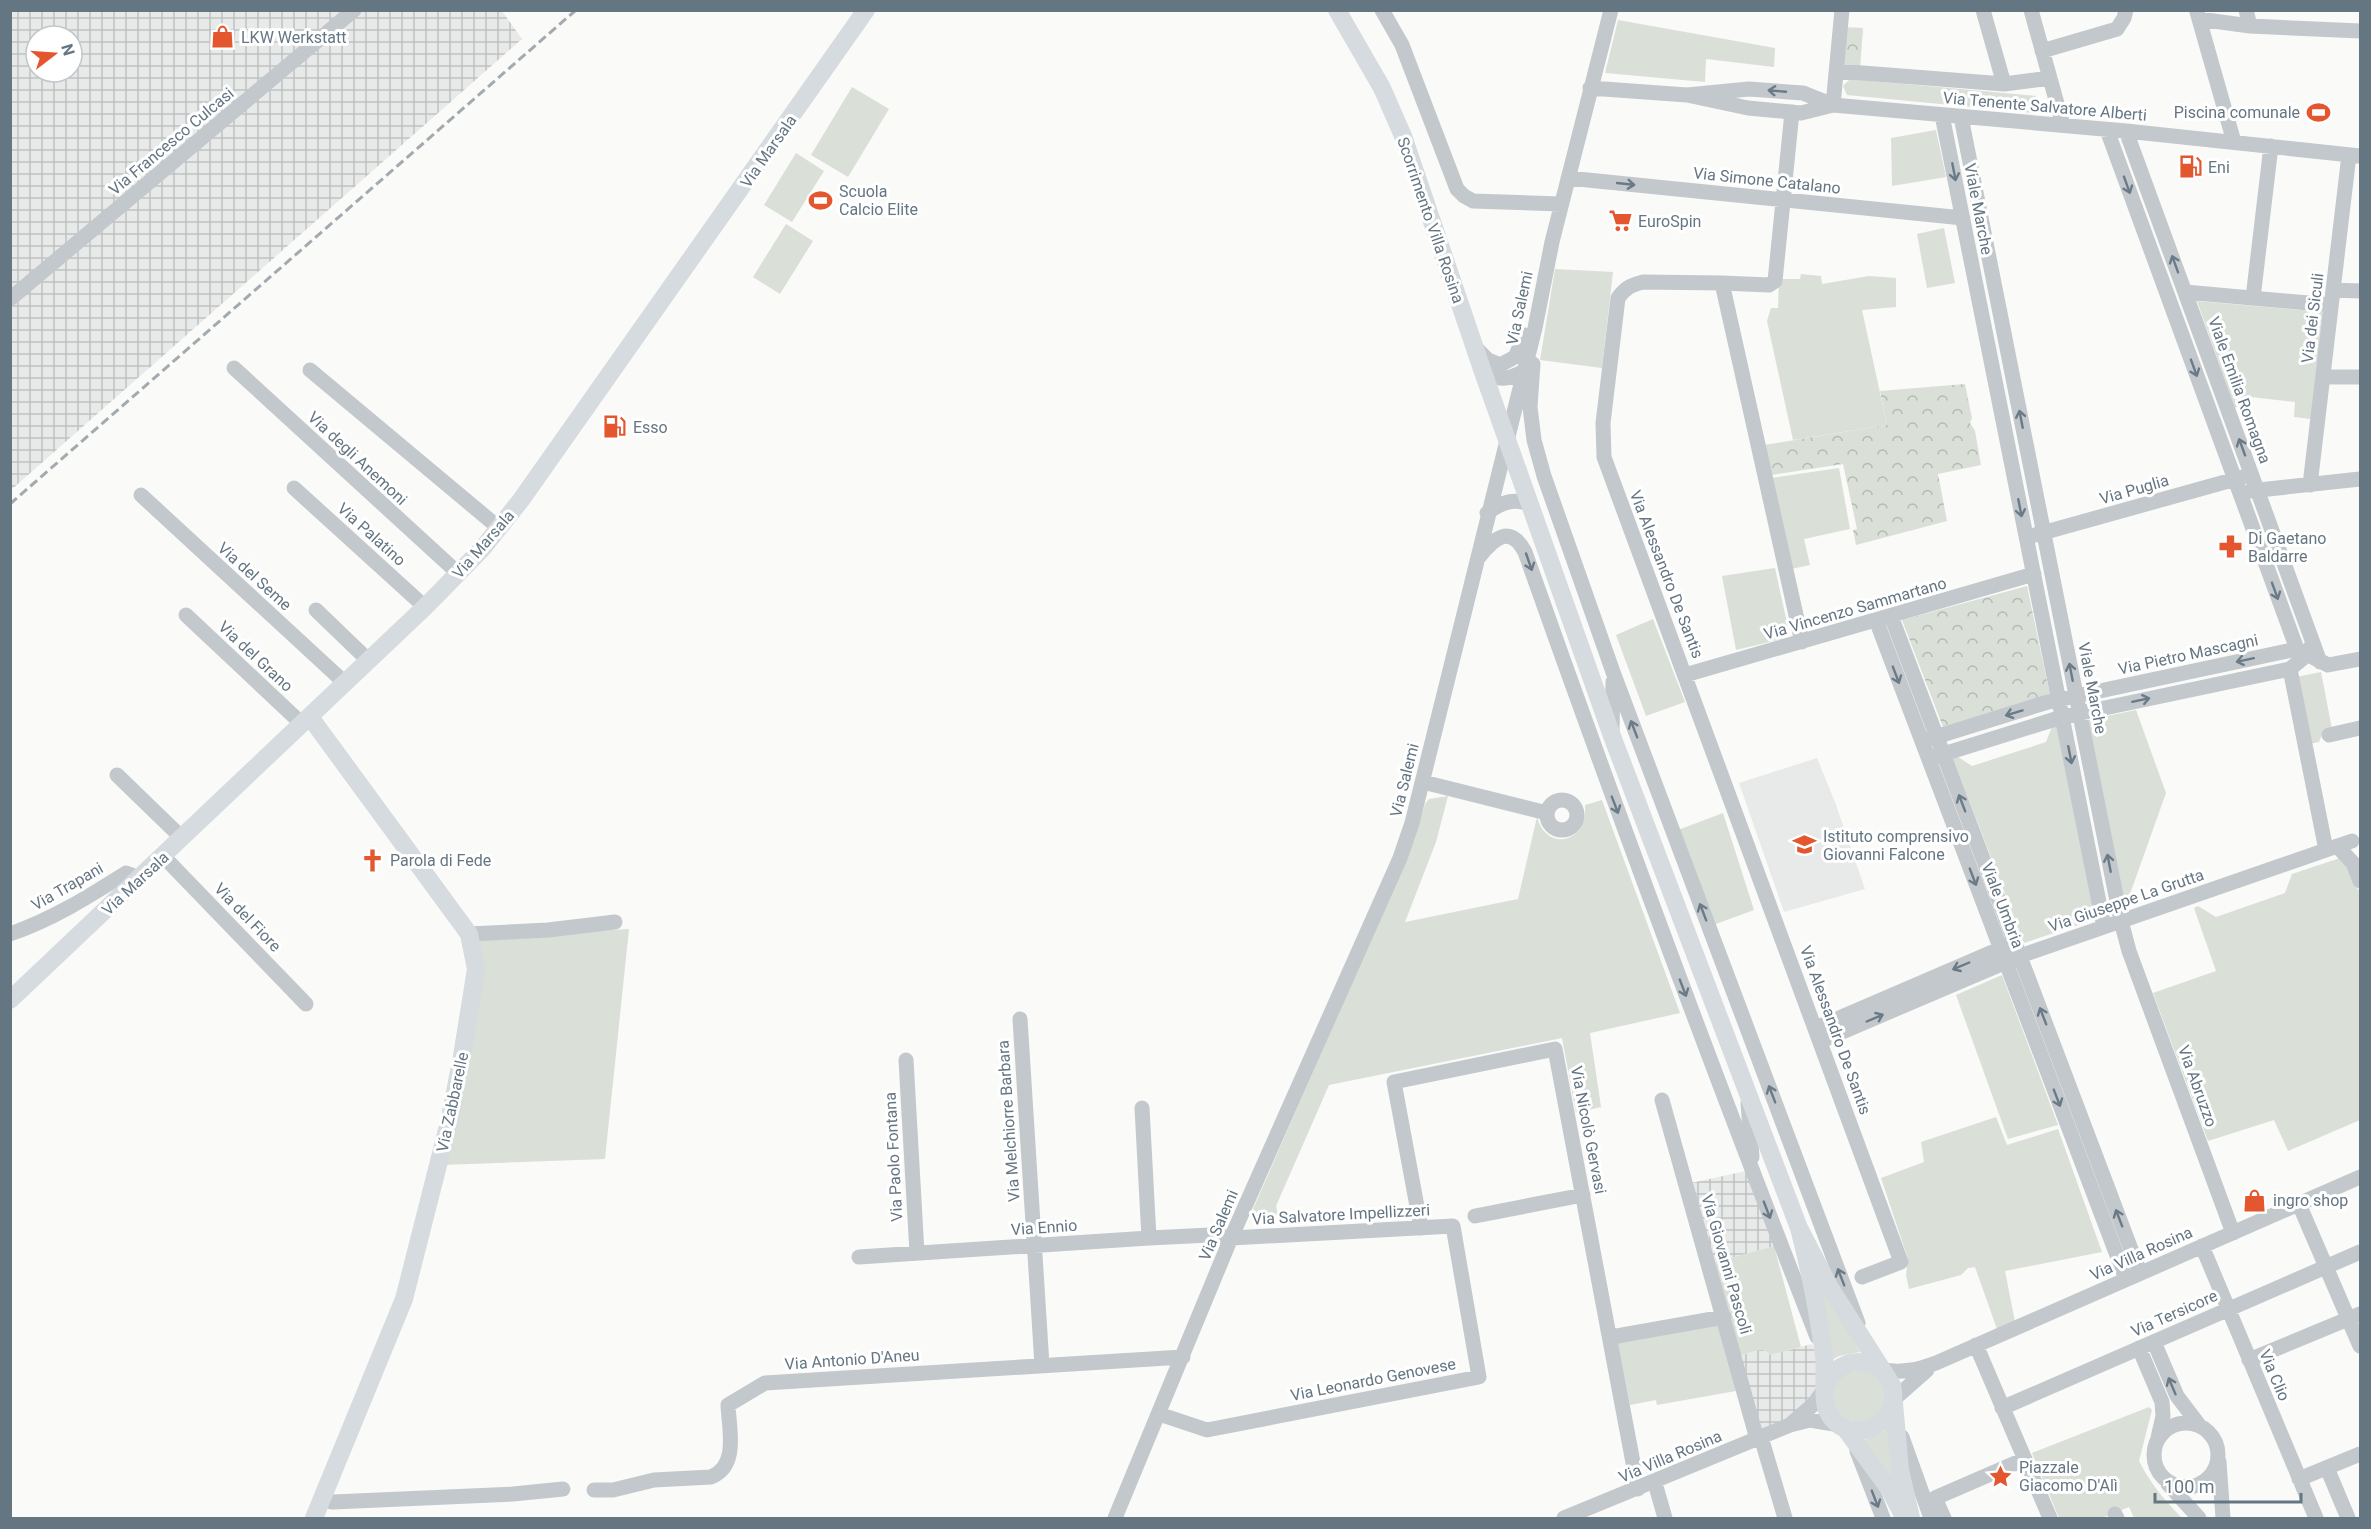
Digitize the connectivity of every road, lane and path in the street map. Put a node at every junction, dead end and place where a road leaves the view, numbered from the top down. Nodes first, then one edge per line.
1 (354, 10) edge
2 (866, 10) edge
3 (1337, 10) edge
4 (1382, 10) edge
5 (1611, 10) edge
6 (1842, 10) edge
7 (1983, 10) edge
8 (2031, 10) edge
9 (2126, 10) edge
10 (2246, 10) edge
11 (2198, 15) edge
12 (2250, 26) junction
13 (2361, 31) edge
14 (2042, 51) junction
15 (1836, 71) junction
16 (2050, 78) junction
17 (2004, 84) junction
18 (1590, 88) junction
19 (1687, 95) junction
20 (1833, 105) junction
21 (1792, 112) junction
22 (1942, 115) junction
23 (1961, 117) junction
24 (2063, 125) junction
25 (2107, 130) junction
26 (2126, 131) junction
27 (2234, 142) junction
28 (2271, 146) junction
29 (2355, 155) edge
30 (1568, 178) junction
31 (1783, 200) junction
32 (1562, 204) junction
33 (1963, 218) junction
34 (1722, 283) junction
35 (13, 290) edge
36 (2361, 291) edge
37 (2185, 292) junction
38 (2332, 297) junction
39 (2253, 298) junction
40 (1539, 302) junction
41 (1999, 306) junction
42 (1981, 309) junction
43 (1535, 328) junction
44 (1475, 347) junction
45 (234, 368) dead end
46 (310, 370) dead end
47 (1524, 371) junction
48 (2323, 377) junction
49 (2361, 377) edge
50 (1486, 379) junction
51 (1508, 438) junction
52 (2028, 455) junction
53 (2011, 459) junction
54 (2252, 475) junction
55 (2361, 479) edge
56 (2310, 485) junction
57 (2237, 486) junction
58 (1494, 487) junction
59 (294, 488) dead end
60 (2258, 490) junction
61 (141, 495) dead end
62 (1530, 504) junction
63 (1488, 513) junction
64 (499, 528) junction
65 (2044, 533) junction
66 (2026, 536) junction
67 (1476, 562) junction
68 (459, 574) junction
69 (2034, 574) junction
70 (426, 607) junction
71 (316, 610) dead end
72 (186, 615) dead end
73 (1883, 618) junction
74 (1802, 642) junction
75 (2309, 652) junction
76 (2361, 658) edge
77 (369, 661) junction
78 (2290, 669) junction
79 (1613, 672) junction
80 (1685, 675) junction
81 (345, 683) junction
82 (2076, 697) junction
83 (2059, 700) junction
84 (2080, 713) junction
85 (2062, 717) junction
86 (306, 720) junction
87 (2361, 728) edge
88 (2330, 735) dead end
89 (1612, 736) junction
90 (1929, 739) junction
91 (1936, 756) junction
92 (117, 775) dead end
93 (1423, 782) junction
94 (1547, 813) dead end
95 (182, 838) junction
96 (2352, 841) dead end
97 (2331, 848) junction
98 (163, 856) junction
99 (140, 878) junction
100 (2360, 880) edge
101 (615, 922) dead end
102 (2113, 924) junction
103 (10, 934) edge
104 (469, 934) junction
105 (2010, 952) junction
106 (10, 1000) edge
107 (306, 1004) dead end
108 (1020, 1018) dead end
109 (1819, 1034) junction
110 (906, 1060) dead end
111 (1747, 1091) junction
112 (1662, 1100) dead end
113 (1142, 1108) dead end
114 (1754, 1176) junction
115 (2361, 1177) edge
116 (1583, 1195) junction
117 (2299, 1204) junction
118 (1474, 1216) dead end
119 (1453, 1226) joint
120 (1420, 1228) junction
121 (1799, 1228) junction
122 (2233, 1233) junction
123 (1149, 1238) junction
124 (1231, 1238) junction
125 (1034, 1245) junction
126 (2202, 1246) junction
127 (2361, 1252) edge
128 (917, 1253) junction
129 (859, 1257) dead end
130 (2326, 1267) junction
131 (1862, 1276) dead end
132 (2133, 1276) junction
133 (2228, 1309) junction
134 (1724, 1317) junction
135 (2355, 1317) edge
136 (1611, 1337) junction
137 (2154, 1342) junction
138 (1976, 1345) junction
139 (2361, 1346) edge
140 (2139, 1348) junction
141 (1869, 1351) junction
142 (1824, 1354) junction
143 (1183, 1357) junction
144 (2249, 1360) junction
145 (1936, 1363) junction
146 (1042, 1365) junction
147 (1882, 1369) junction
148 (1825, 1387) junction
149 (1894, 1404) junction
150 (2002, 1407) junction
151 (1159, 1414) junction
152 (1790, 1425) junction
153 (2199, 1425) junction
154 (1846, 1431) junction
155 (1759, 1438) junction
156 (2158, 1438) junction
157 (2361, 1454) edge
158 (2025, 1459) junction
159 (2219, 1459) junction
160 (2327, 1468) junction
161 (2162, 1477) junction
162 (2299, 1479) junction
163 (1655, 1483) junction
164 (562, 1489) dead end
165 (1638, 1489) junction
166 (594, 1490) dead end
167 (322, 1500) junction
168 (314, 1518) edge
169 (1115, 1518) edge
170 (1564, 1518) edge
171 (1665, 1518) edge
172 (1785, 1518) edge
173 (1883, 1518) edge
174 (1904, 1518) edge
175 (1911, 1518) edge
176 (1931, 1518) edge
177 (1944, 1518) edge
178 (2050, 1518) edge
179 (2199, 1518) edge
180 (2223, 1518) edge
181 (2316, 1518) edge
182 (2348, 1518) edge

1 - 35 street, Via Francesco Culcasi
2 - 64 main road, Via Marsala
3 - 44 main road, Scorrimento Villa Rosina
4 - 32 street
5 - 18 street, Via Salemi
6 - 15 street
7 - 17 street
8 - 14 street
9 - 14 street
10 - 12 street
11 - 12 street
11 - 27 street
12 - 13 street
14 - 16 street
15 - 17 street, Via Tenente Salvatore Alberti
15 - 20 street
16 - 17 street, Via Tenente Salvatore Alberti
16 - 24 street
18 - 19 street, Via Tenente Salvatore Alberti
18 - 30 street, Via Salemi
20 -> 19 street, Via Tenente Salvatore Alberti
19 - 21 street, Via Tenente Salvatore Alberti
20 - 21 street, Via Tenente Salvatore Alberti
20 - 22 street, Via Tenente Salvatore Alberti
21 - 31 street
22 - 23 street, Via Tenente Salvatore Alberti
22 -> 33 street, Viale Marche
23 - 24 street, Via Tenente Salvatore Alberti
23 - 41 street, Viale Marche
24 - 25 street, Via Tenente Salvatore Alberti
25 - 26 street, Via Tenente Salvatore Alberti
25 -> 57 street
26 - 27 street, Via Tenente Salvatore Alberti
37 -> 26 street, Viale Emilia Romagna
27 - 28 street, Via Tenente Salvatore Alberti
28 - 29 street, Via Tenente Salvatore Alberti
28 - 39 street
29 - 38 street, Via dei Siculi
30 -> 31 street, Via Simone Catalano
30 - 32 street, Via Salemi
31 - 33 street, Via Simone Catalano
31 - 34 street, Via Alessandro De Santis
32 - 40 street, Via Salemi
33 - 42 street, Viale Marche
34 - 74 street
34 - 80 street, Via Alessandro De Santis
36 - 38 street
37 - 39 street
54 -> 37 street, Viale Emilia Romagna
38 - 39 street
38 - 48 street, Via dei Siculi
40 - 43 street, Via Salemi
40 - 44 street
41 - 42 street
52 -> 41 street, Viale Marche
42 - 53 street, Viale Marche
43 - 47 street, Via Salemi
43 - 79 street
44 - 50 main road, Scorrimento Villa Rosina
45 - 68 street, Via degli Anemoni
46 - 64 street
47 - 50 street
47 - 51 street, Via Salemi
48 - 49 street
48 - 56 street, Via dei Siculi
50 - 51 main road, Scorrimento Villa Rosina
50 - 58 street
51 - 58 street, Via Salemi
51 - 62 main road, Scorrimento Villa Rosina
52 - 53 street
52 - 65 street, Viale Marche
53 -> 66 street, Viale Marche
54 - 57 street
54 - 60 street, Viale Emilia Romagna
55 - 56 street
56 - 60 street
57 - 60 street
57 - 65 street, Via Puglia
57 -> 75 street
58 - 63 street, Via Salemi
59 - 70 street, Via Palatino
60 - 75 street, Viale Emilia Romagna
61 - 81 street, Via del Seme
62 - 63 street
62 - 89 main road, Scorrimento Villa Rosina
63 - 67 street, Via Salemi
64 - 68 main road, Via Marsala
65 - 66 street, Via Puglia
82 -> 65 street, Viale Marche
66 - 69 street, Viale Marche
67 - 93 street, Via Salemi
67 -> 114 street
68 - 70 main road, Via Marsala
69 - 73 street, Via Vincenzo Sammartano
69 - 83 street, Viale Marche
70 - 77 main road, Via Marsala
71 - 77 street
72 - 86 street, Via del Grano
73 - 74 street, Via Vincenzo Sammartano
73 - 90 street, Viale Umbria
74 - 80 street, Via Vincenzo Sammartano
75 - 76 street, Via Pietro Mascagni
75 - 78 street
75 -> 82 street, Via Pietro Mascagni
77 - 81 main road, Via Marsala
84 -> 78 street
78 - 97 street
79 - 89 street
141 -> 79 street
80 - 109 street, Via Alessandro De Santis
81 - 86 main road, Via Marsala
82 - 83 street, Via Pietro Mascagni
82 - 84 street, Viale Marche
83 - 85 street, Viale Marche
83 -> 90 street, Via Pietro Mascagni
84 - 85 street
102 -> 84 street, Viale Marche
85 - 91 street
85 -> 102 street, Viale Marche
86 - 95 main road, Via Marsala
86 - 104 main road, Via Zabbarelle
87 - 88 street
89 - 111 main road, Scorrimento Villa Rosina
90 - 91 street, Viale Umbria
91 - 105 street, Viale Umbria
92 - 95 street
93 - 94 street
93 - 124 street, Via Salemi
95 - 98 main road, Via Marsala
96 - 97 street, Via Giuseppe La Grutta
97 - 100 street
97 - 102 street, Via Giuseppe La Grutta
98 - 99 main road, Via Marsala
98 - 107 street, Via del Fiore
99 - 103 street, Via Trapani
99 - 106 main road, Via Marsala
101 - 104 street
102 - 105 street, Via Giuseppe La Grutta
102 - 122 street, Via Abruzzo
104 - 167 main road, Via Zabbarelle
105 - 109 street, Via Giuseppe La Grutta
105 - 132 street, Viale Umbria
108 - 125 street, Via Melchiorre Barbara
109 - 131 street, Via Alessandro De Santis
110 - 128 street, Via Paolo Fontana
111 - 114 street
111 - 121 main road, Scorrimento Villa Rosina
112 - 134 street, Via Giovanni Pascoli
113 - 123 street
114 -> 142 street
115 - 117 street, Via Villa Rosina
116 - 118 street
116 - 120 street, Via Nicolò Gervasi
116 - 136 street, Via Nicolò Gervasi
117 - 122 street, Via Villa Rosina
117 - 130 street
119 - 120 street, Via Salvatore Impellizzeri
119 - 151 street, Via Leonardo Genovese
120 - 124 street, Via Salvatore Impellizzeri
121 - 141 main road
121 - 142 main road
122 - 126 street, Via Villa Rosina
123 - 124 street, Via Ennio
123 - 125 street, Via Ennio
124 - 143 street, Via Salemi
125 - 128 street, Via Ennio
125 - 146 street, Via Melchiorre Barbara
126 - 132 street, Via Villa Rosina
126 - 133 street, Via Clio
127 - 130 street, Via Tersicore
128 - 129 street, Via Ennio
130 - 133 street, Via Tersicore
130 - 135 street
132 - 138 street, Via Villa Rosina
133 - 137 street, Via Tersicore
133 - 144 street, Via Clio
134 - 136 street
134 - 155 street, Via Giovanni Pascoli
135 - 139 street
135 - 144 street
136 - 165 street, Via Nicolò Gervasi
137 - 140 street, Via Tersicore
153 -> 137 street
138 - 145 street, Via Villa Rosina
138 - 150 street
140 - 150 street, Via Tersicore
140 - 156 street
141 - 147 main road
142 - 148 main road
143 - 146 street, Via Antonio D'Aneu
143 - 151 street, Via Salemi
144 - 162 street, Via Clio
145 - 147 street, Via Villa Rosina
145 - 149 street, Via Villa Rosina
146 - 166 street, Via Antonio D'Aneu
147 - 148 main road
147 - 149 main road
148 - 152 street, Via Villa Rosina
148 - 154 main road
149 - 154 main road
149 - 175 main road
149 - 176 street
150 - 158 street
151 - 169 street, Via Salemi
152 - 154 street, Via Villa Rosina
152 - 155 street, Via Villa Rosina
153 - 156 street
153 - 159 street
154 -> 173 street
154 - 174 main road
155 - 163 street, Via Villa Rosina
155 - 172 street, Via Giovanni Pascoli
156 - 161 street
157 - 160 street
158 - 177 street
158 - 178 street
159 - 161 street
159 - 180 street
160 - 162 street
160 - 182 street
161 - 179 street
162 - 181 street, Via Clio
163 - 165 street, Via Villa Rosina
163 - 171 street
164 - 167 street
165 - 170 street, Via Villa Rosina
167 - 168 main road, Via Zabbarelle

